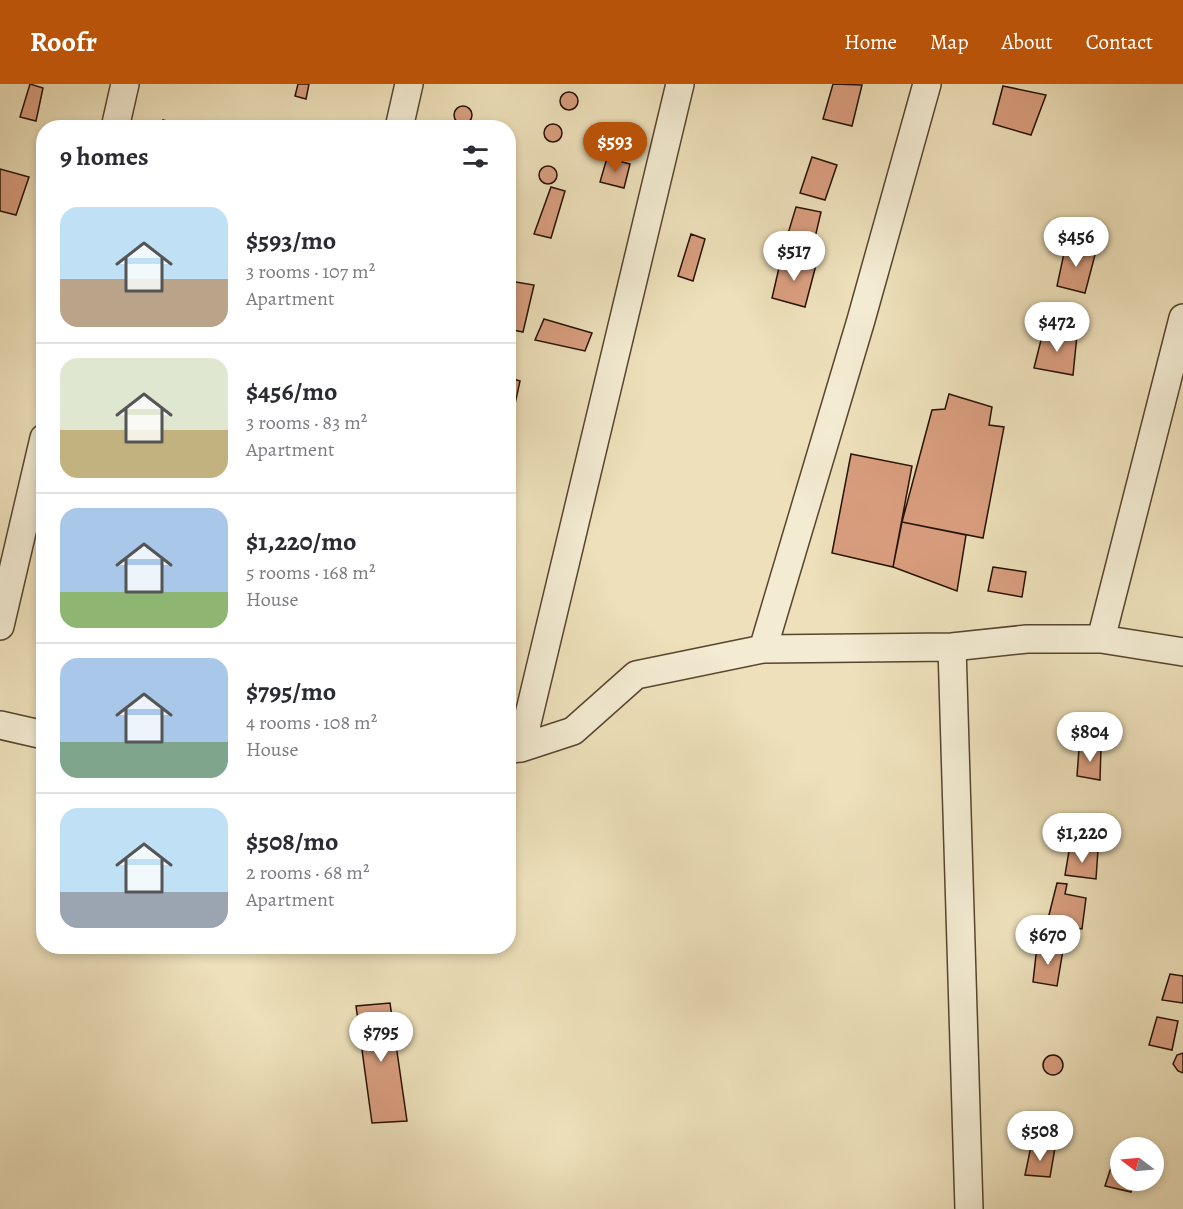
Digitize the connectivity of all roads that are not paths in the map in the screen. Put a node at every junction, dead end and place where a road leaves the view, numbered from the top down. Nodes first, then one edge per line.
1 (125, 84) edge
2 (409, 84) edge
3 (680, 84) edge
4 (927, 84) edge
5 (117, 120) edge
6 (401, 120) edge
7 (1183, 318) edge
8 (36, 472) edge
9 (0, 626) edge
10 (1101, 639) junction
11 (952, 646) junction
12 (763, 649) junction
13 (1183, 652) edge
14 (0, 725) edge
15 (36, 733) edge
16 (516, 745) edge
17 (516, 749) edge
18 (969, 1209) edge

1 - 5 street
2 - 6 street
3 - 16 street
4 - 12 street
7 - 10 street
8 - 9 street
10 - 11 street
10 - 13 street
11 - 12 street
11 - 18 street
12 - 17 street
14 - 15 street

